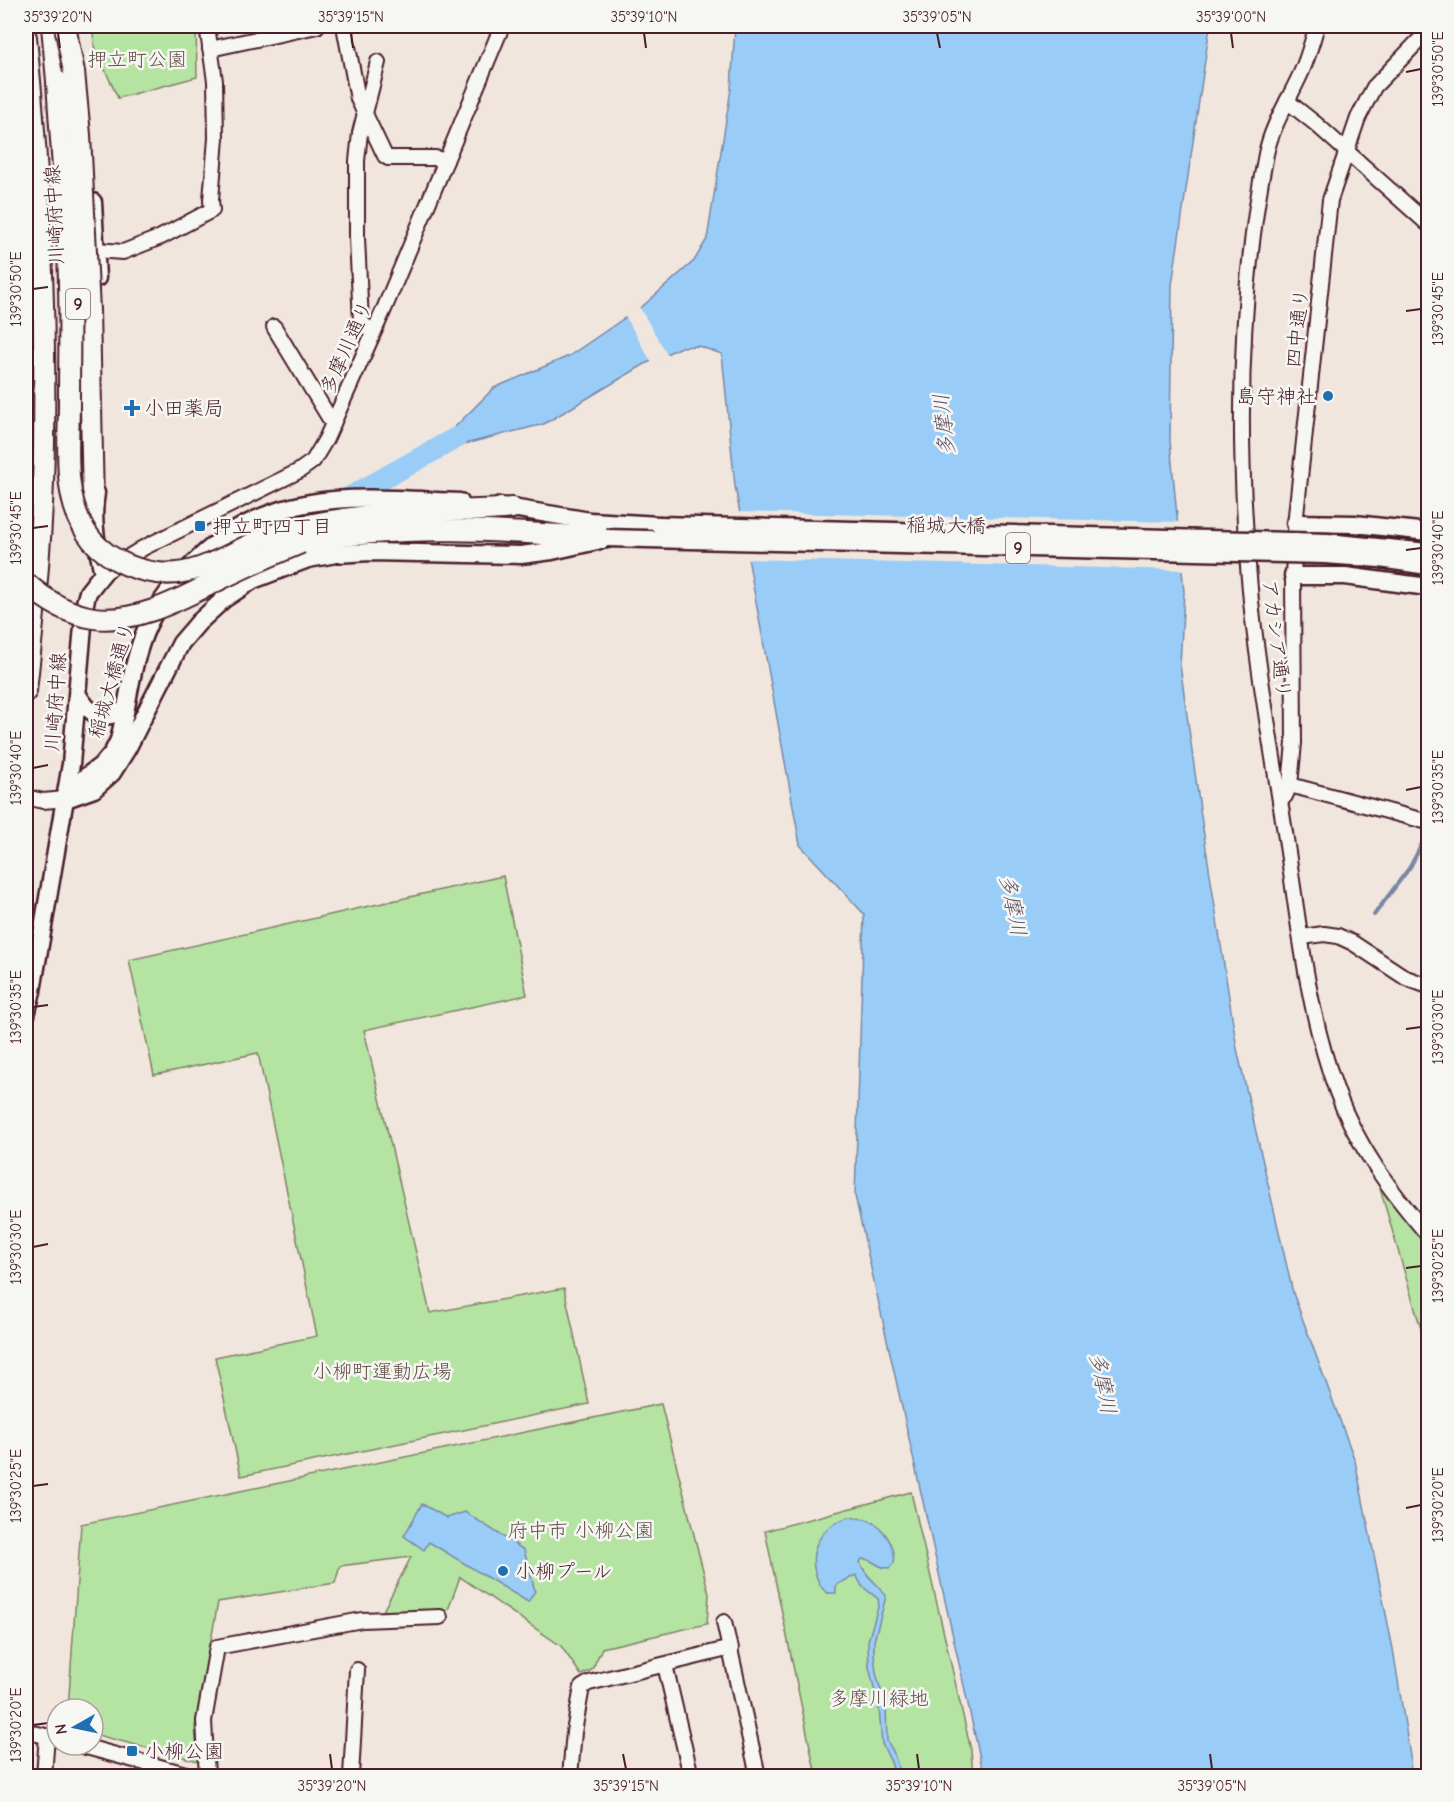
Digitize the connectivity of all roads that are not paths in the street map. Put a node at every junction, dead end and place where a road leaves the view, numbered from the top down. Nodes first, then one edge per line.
1 (52, 26) edge
2 (207, 26) edge
3 (317, 26) edge
4 (344, 26) edge
5 (502, 26) edge
6 (1317, 26) edge
7 (72, 27) edge
8 (1428, 31) edge
9 (26, 36) edge
10 (210, 49) junction
11 (378, 62) dead end
12 (1287, 101) junction
13 (364, 114) junction
14 (1346, 152) junction
15 (446, 161) junction
16 (91, 164) junction
17 (73, 165) junction
18 (1428, 224) edge
19 (96, 250) junction
20 (274, 327) dead end
21 (373, 333) junction
22 (333, 424) junction
23 (93, 504) junction
24 (512, 508) junction
25 (1295, 523) junction
26 (1355, 524) junction
27 (608, 531) junction
28 (1428, 532) edge
29 (1428, 552) edge
30 (1428, 566) edge
31 (103, 573) junction
32 (1293, 576) junction
33 (1345, 576) junction
34 (26, 583) edge
35 (1428, 587) edge
36 (26, 691) edge
37 (78, 695) junction
38 (125, 710) junction
39 (1290, 785) junction
40 (26, 797) edge
41 (66, 799) junction
42 (1280, 801) junction
43 (1428, 822) edge
44 (1302, 937) junction
45 (1428, 986) edge
46 (26, 1015) edge
47 (1428, 1235) edge
48 (440, 1617) dead end
49 (724, 1622) dead end
50 (730, 1648) junction
51 (665, 1665) junction
52 (357, 1670) dead end
53 (26, 1731) edge
54 (45, 1736) edge
55 (105, 1754) edge
56 (48, 1757) edge
57 (157, 1771) edge
58 (44, 1776) edge
59 (193, 1776) edge
60 (207, 1776) edge
61 (351, 1776) edge
62 (570, 1776) edge
63 (691, 1776) edge
64 (758, 1776) edge

1 - 24 highway, bridge
2 - 10 street
3 - 10 street
4 - 13 street
5 - 15 street, 多摩川通り
6 - 12 street, アカシア通り
7 - 16 main road, 川崎府中線 / 9
7 - 17 main road, 川崎府中線 / 9
7 - 23 highway, bridge
8 - 14 street, 四中通り
9 - 36 highway
10 - 19 street
11 - 13 street
12 - 14 street
12 - 42 street, アカシア通り
13 - 15 street
13 - 21 street
14 - 18 street
14 - 25 street, 四中通り
15 - 21 street, 多摩川通り
16 - 17 main road
16 - 19 main road, 川崎府中線 / 9
17 - 31 main road, 川崎府中線 / 9
19 - 23 main road, 川崎府中線 / 9
20 - 22 street
21 - 22 street, 多摩川通り
22 - 31 street, 多摩川通り
23 - 31 main road, 川崎府中線 / 9
24 - 27 main road, 稲城大橋通り / 9
24 - 38 main road, 稲城大橋通り / 9
25 - 26 main road
25 - 32 street, 四中通り
26 - 28 main road
26 - 33 street
27 - 29 main road, 稲城大橋 / 9, bridge
27 - 30 main road, 稲城大橋 / 9, bridge
27 - 34 highway, bridge
27 - 41 main road, 稲城大橋通り / 9
31 - 37 main road, 川崎府中線
32 - 33 main road
32 - 39 street, 四中通り
33 - 35 main road
37 - 38 main road
37 - 41 main road, 川崎府中線
38 - 41 main road, 稲城大橋通り / 9
39 - 42 street, 四中通り
39 - 43 street
40 - 41 street
41 - 46 main road, 川崎府中線
42 - 44 street, アカシア通り
44 - 45 street
44 - 47 street, アカシア通り
48 - 60 street
49 - 50 street
50 - 51 street
50 - 64 street
51 - 62 street
51 - 63 street
52 - 61 street
53 - 54 street
55 - 57 street
56 - 58 street
57 - 59 street

